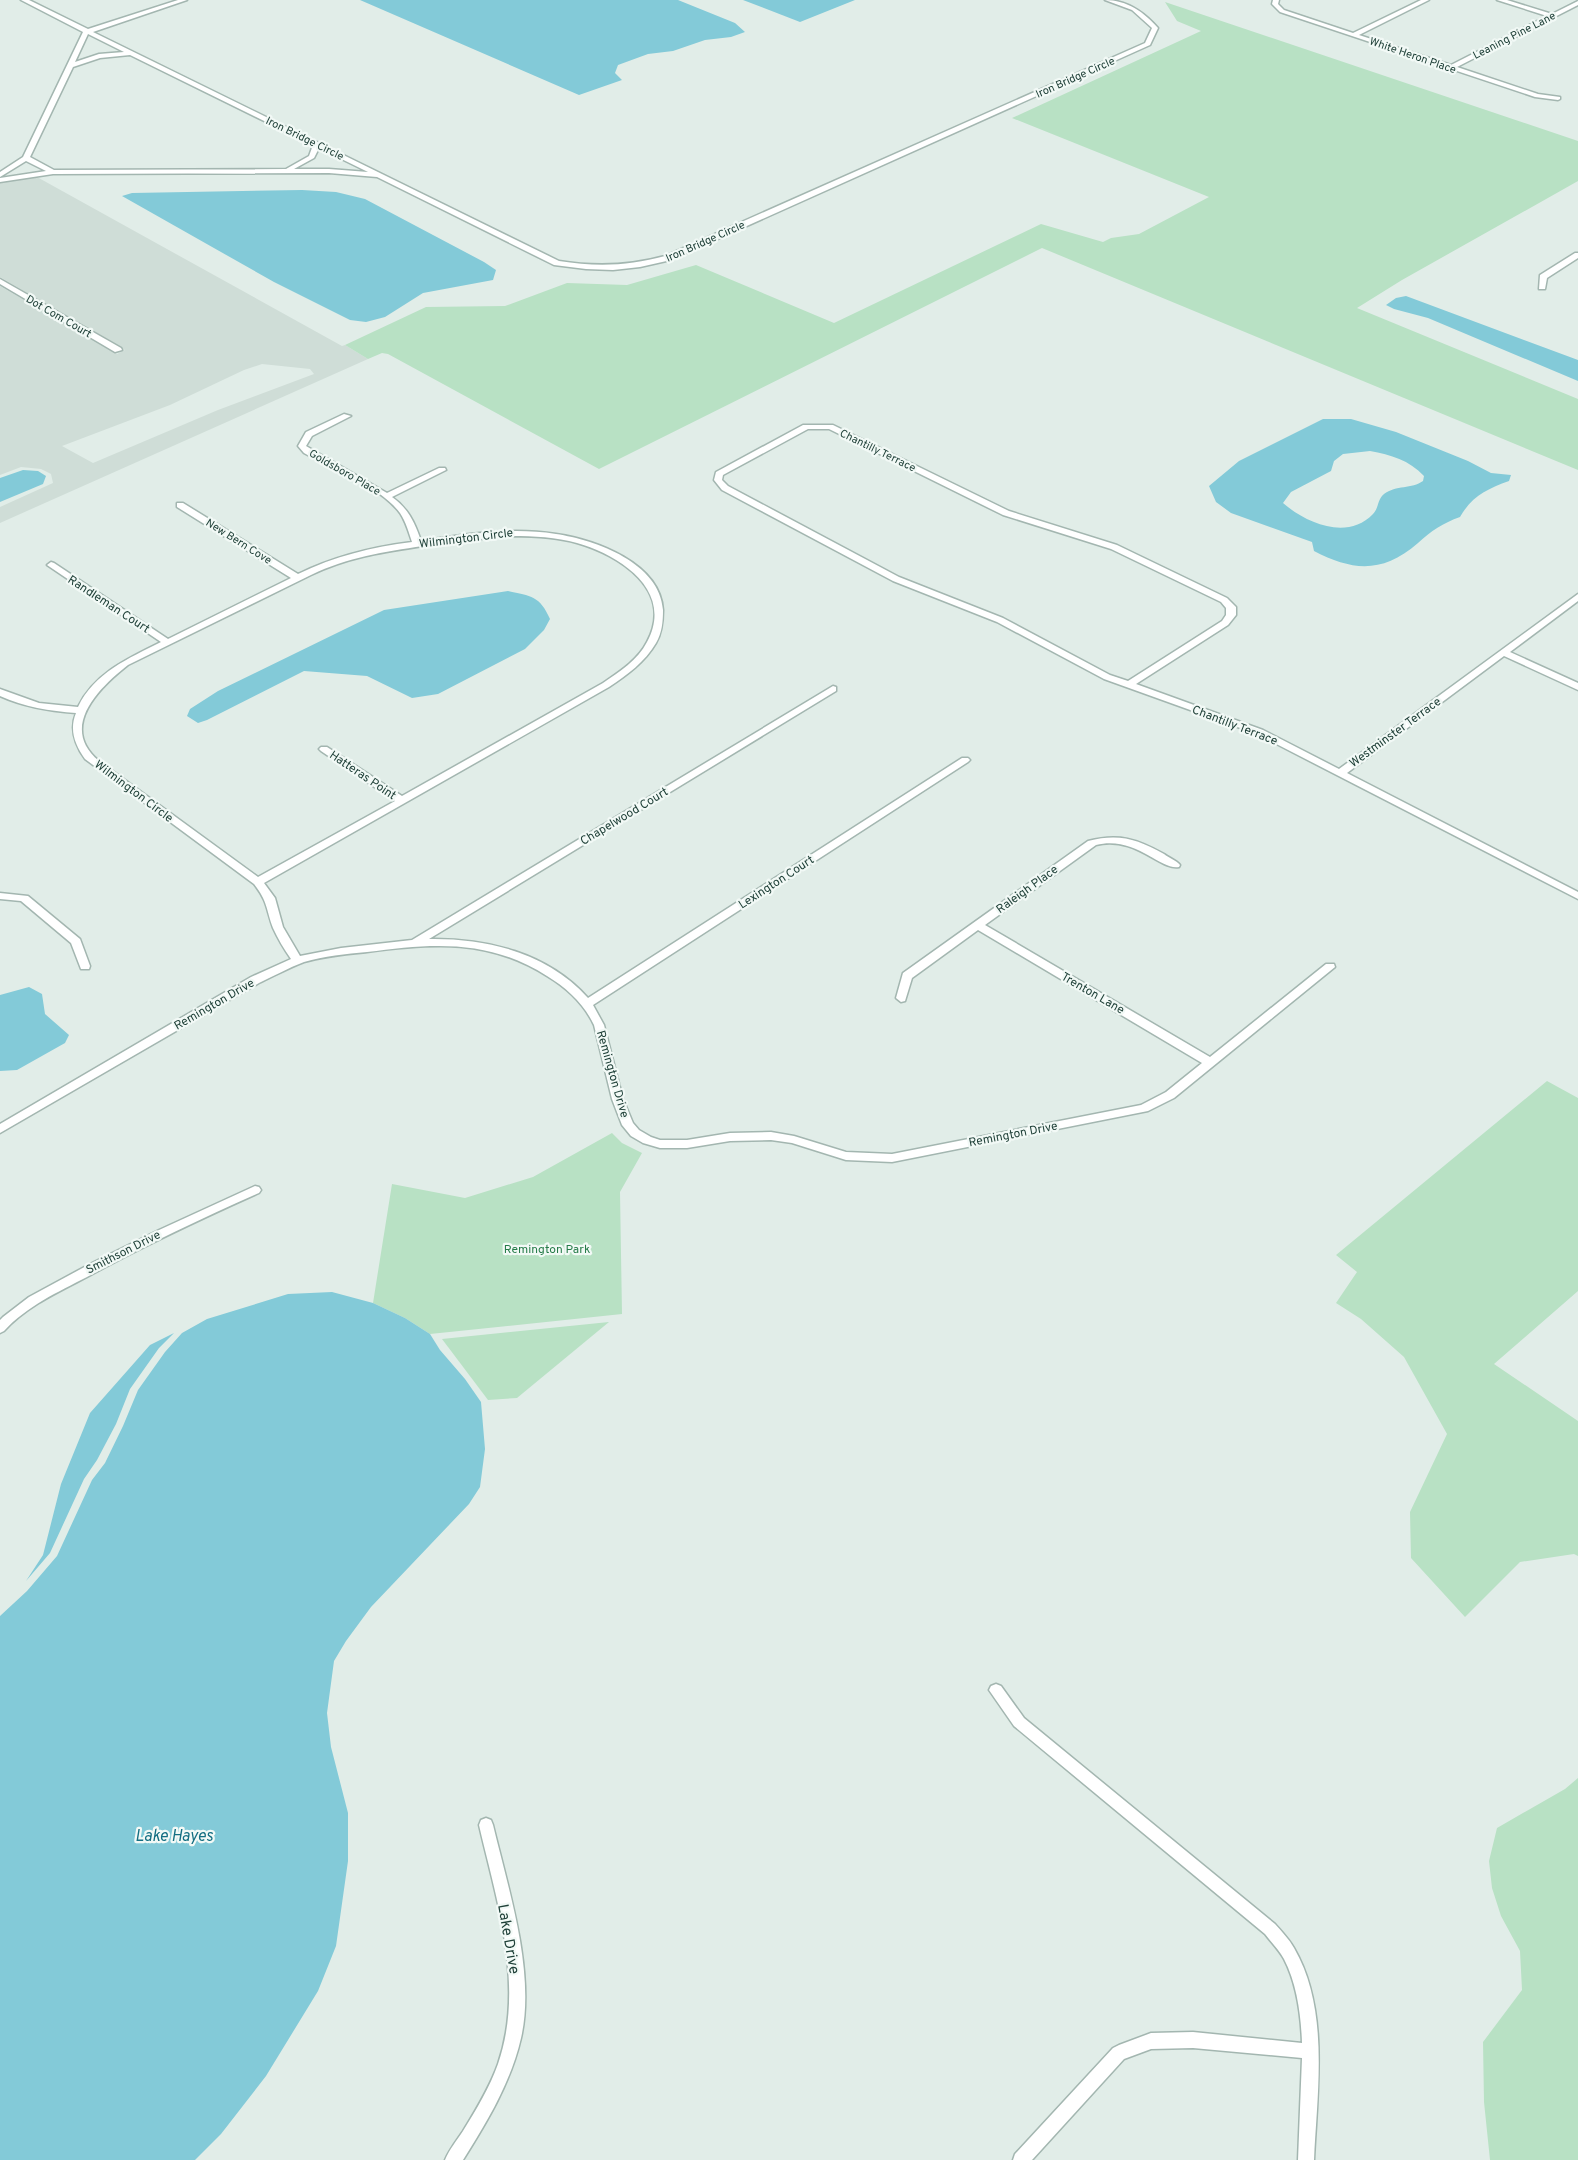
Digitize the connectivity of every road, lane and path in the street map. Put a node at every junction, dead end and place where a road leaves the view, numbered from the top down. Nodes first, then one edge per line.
1 (24, 0) edge
2 (184, 0) edge
3 (1108, 0) edge
4 (1276, 0) edge
5 (1426, 0) edge
6 (1500, 0) edge
7 (1578, 3) edge
8 (1552, 16) junction
9 (86, 32) junction
10 (1353, 35) junction
11 (130, 53) junction
12 (72, 65) junction
13 (1451, 68) junction
14 (1558, 98) dead end
15 (318, 144) junction
16 (26, 158) junction
17 (53, 172) junction
18 (282, 172) junction
19 (0, 175) edge
20 (382, 176) junction
21 (0, 180) edge
22 (1578, 255) edge
23 (0, 282) edge
24 (1542, 286) dead end
25 (118, 350) dead end
26 (347, 416) dead end
27 (442, 470) dead end
28 (387, 496) junction
29 (180, 505) dead end
30 (417, 544) junction
31 (51, 566) dead end
32 (298, 578) junction
33 (1578, 597) edge
34 (168, 642) junction
35 (1503, 652) junction
36 (1128, 685) junction
37 (1578, 687) edge
38 (833, 688) dead end
39 (0, 692) edge
40 (81, 710) junction
41 (324, 749) dead end
42 (965, 760) dead end
43 (1340, 772) junction
44 (402, 801) junction
45 (1175, 865) dead end
46 (258, 882) junction
47 (0, 896) edge
48 (1578, 896) edge
49 (977, 925) junction
50 (414, 943) junction
51 (298, 961) junction
52 (85, 966) dead end
53 (1330, 967) dead end
54 (901, 998) dead end
55 (587, 1004) junction
56 (1209, 1062) junction
57 (0, 1129) edge
58 (255, 1190) dead end
59 (0, 1328) edge
60 (996, 1690) dead end
61 (486, 1825) dead end
62 (1310, 2051) junction
63 (453, 2160) edge
64 (1021, 2160) edge
65 (1306, 2160) edge

1 - 9 street, Iron Bridge Circle
2 - 9 street
3 - 20 street, Iron Bridge Circle
4 - 10 street, White Heron Place
5 - 10 street
6 - 8 street
7 - 8 street, Leaning Pine Lane
8 - 13 street, Leaning Pine Lane
9 - 11 street, Iron Bridge Circle
9 - 12 street
10 - 13 street, White Heron Place
11 - 12 street
11 - 15 street, Iron Bridge Circle
12 - 16 street
13 - 14 street, White Heron Place
15 - 18 street
15 - 20 street, Iron Bridge Circle
16 - 17 street
16 - 19 street
17 - 18 street
17 - 21 street
18 - 20 street
22 - 24 street
23 - 25 street, Dot Com Court
26 - 28 street, Goldsboro Place
27 - 28 street
28 - 30 street, Goldsboro Place
29 - 32 street, New Bern Cove
30 - 32 street, Wilmington Circle
30 - 44 street, Wilmington Circle
31 - 34 street, Randleman Court
32 - 34 street, Wilmington Circle
33 - 35 street, Westminster Terrace
34 - 40 street, Wilmington Circle
35 - 37 street
35 - 43 street, Westminster Terrace
36 - 36 street, Chantilly Terrace
36 - 43 street, Chantilly Terrace
38 - 50 street, Chapelwood Court
39 - 40 street
40 - 46 street, Wilmington Circle
41 - 44 street, Hatteras Point
42 - 55 street, Lexington Court
43 - 48 street, Westminster Terrace
44 - 46 street, Wilmington Circle
45 - 49 street, Raleigh Place
46 - 51 street, Wilmington Circle
47 - 52 street
49 - 54 street, Raleigh Place
49 - 56 street, Trenton Lane
50 - 51 street, Remington Drive
50 - 55 street, Remington Drive
51 - 57 street, Remington Drive
53 - 56 street, Remington Drive
55 - 56 street, Remington Drive
58 - 59 street, Smithson Drive
60 - 62 street
61 - 63 street, Lake Drive
62 - 64 street
62 - 65 street

